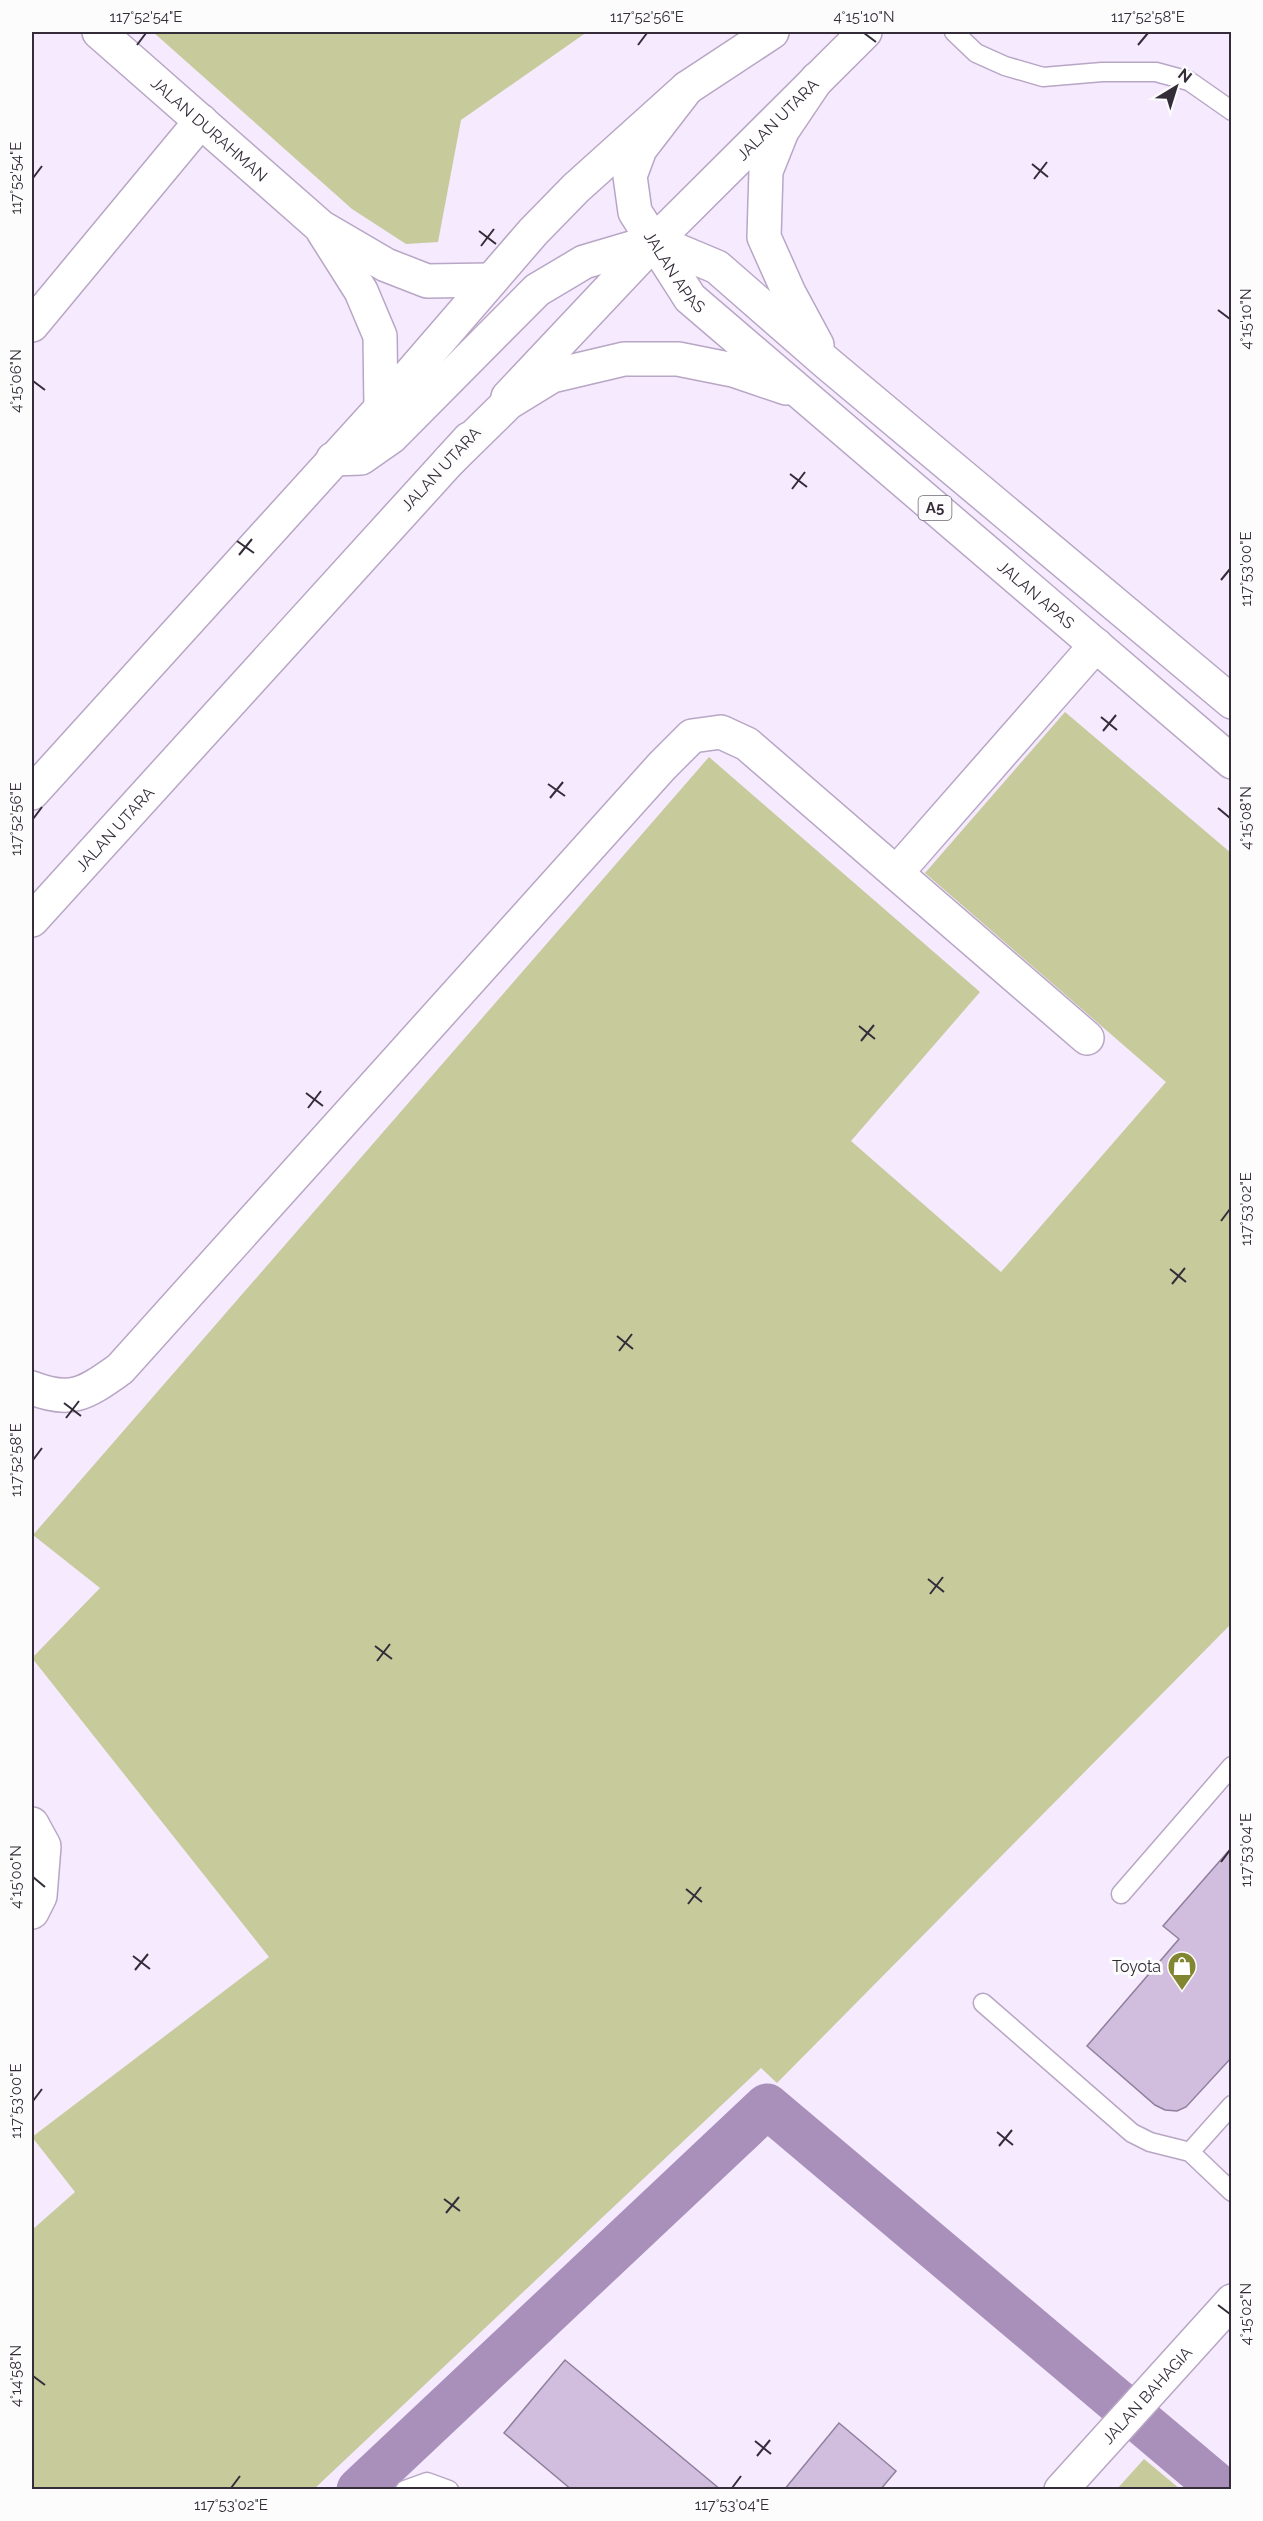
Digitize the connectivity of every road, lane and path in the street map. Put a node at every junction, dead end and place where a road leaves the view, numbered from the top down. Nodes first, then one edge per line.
1 (99, 32) edge
2 (772, 32) edge
3 (865, 32) edge
4 (954, 32) edge
5 (817, 79) junction
6 (687, 88) junction
7 (1232, 111) edge
8 (201, 122) junction
9 (321, 227) junction
10 (655, 241) junction
11 (491, 280) junction
12 (32, 325) edge
13 (827, 363) junction
14 (802, 394) junction
15 (381, 408) junction
16 (333, 459) junction
17 (449, 461) junction
18 (1096, 645) junction
19 (1232, 702) edge
20 (1232, 762) edge
21 (32, 793) edge
22 (897, 873) junction
23 (32, 920) edge
24 (1087, 1038) dead end
25 (32, 1388) edge
26 (1232, 1766) edge
27 (32, 1824) edge
28 (1121, 1894) dead end
29 (32, 1912) edge
30 (983, 2003) dead end
31 (1232, 2105) edge
32 (1190, 2152) junction
33 (1232, 2192) edge
34 (1232, 2301) edge
35 (405, 2490) edge
36 (449, 2490) edge
37 (1061, 2490) edge

1 - 8 main road, JALAN DURAHMAN
2 - 6 main road
3 - 5 main road, JALAN UTARA
4 - 7 lane
5 - 10 main road, JALAN UTARA
5 - 13 main road
6 - 10 main road, A5
6 - 11 main road
8 - 9 main road, JALAN DURAHMAN
8 - 12 main road
9 - 11 main road, JALAN DURAHMAN
9 - 15 main road, JALAN DURAHMAN
10 - 13 main road, JALAN APAS / A5
10 - 14 main road, JALAN APAS / A5
10 - 16 main road
10 - 17 main road, JALAN UTARA
11 - 15 main road
13 - 19 main road, JALAN APAS / A5
14 - 17 main road
14 - 18 main road, JALAN APAS / A5
15 - 16 main road
16 - 21 main road
17 - 23 main road, JALAN UTARA
18 - 20 main road, JALAN APAS / A5
18 - 22 main road
22 - 24 main road
22 - 25 main road
26 - 28 lane
27 - 29 main road
30 - 32 lane
31 - 32 lane
32 - 33 lane
34 - 37 main road, JALAN BAHAGIA
35 - 36 lane

